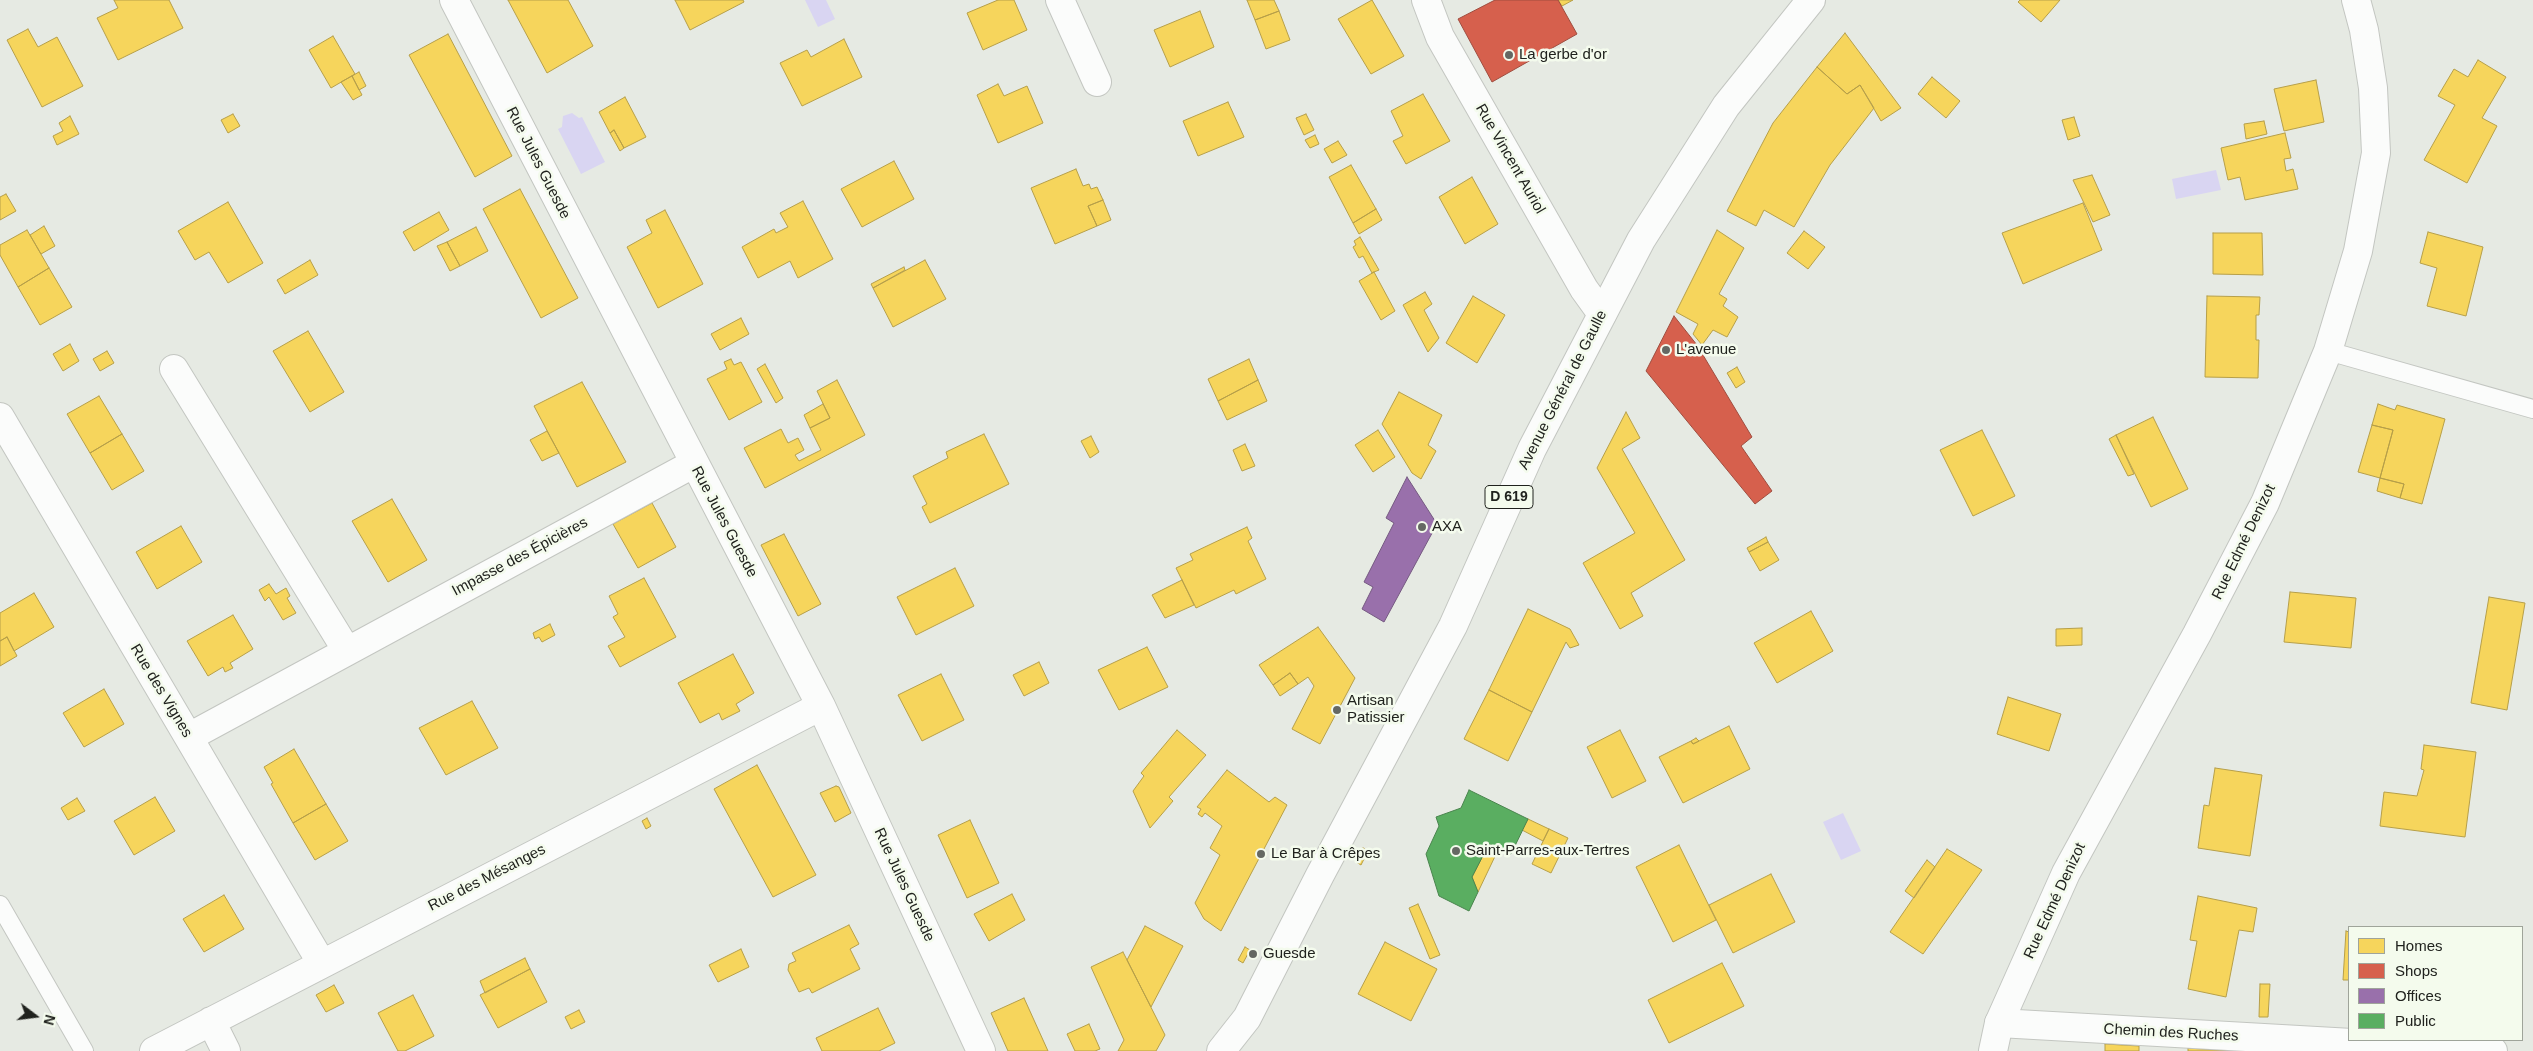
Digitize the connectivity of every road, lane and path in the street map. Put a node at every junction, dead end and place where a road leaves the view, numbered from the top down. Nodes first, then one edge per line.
1 (454, 0) edge
2 (1060, 0) edge
3 (1426, 0) edge
4 (1811, 0) edge
5 (2356, 0) edge
6 (1096, 82) dead end
7 (1602, 314) junction
8 (2328, 351) junction
9 (174, 369) dead end
10 (2533, 409) edge
11 (0, 417) edge
12 (693, 464) junction
13 (347, 651) junction
14 (821, 706) junction
15 (189, 737) junction
16 (0, 905) edge
17 (322, 964) junction
18 (1247, 1018) junction
19 (212, 1021) junction
20 (1999, 1023) junction
21 (84, 1051) edge
22 (154, 1051) edge
23 (226, 1051) edge
24 (981, 1051) edge
25 (1221, 1051) edge
26 (1240, 1051) edge
27 (1993, 1051) edge
28 (2493, 1051) edge

1 - 12 street, Rue Jules Guesde
2 - 6 street
3 - 7 street, Rue Vincent Auriol
4 - 7 street, Avenue Général de Gaulle / D 619
5 - 8 street, Rue Edmé Denizot
7 - 18 street, Avenue Général de Gaulle / D 619
8 - 10 lane
8 - 20 street, Rue Edmé Denizot
9 - 13 street
11 - 15 street, Rue des Vignes
12 - 13 street, Impasse des Épicières
12 - 14 street, Rue Jules Guesde
13 - 15 street, Impasse des Épicières
14 - 17 street, Rue des Mésanges
14 - 24 street, Rue Jules Guesde
15 - 17 street, Rue des Vignes
16 - 21 lane
17 - 19 street, Rue des Mésanges
18 - 25 street, Avenue Général de Gaulle / D 619
18 - 26 street, Avenue Général de Gaulle / D 619
19 - 22 street, Rue des Mésanges
19 - 23 street
20 - 27 street, Rue Edmé Denizot
20 - 28 street, Chemin des Ruches

